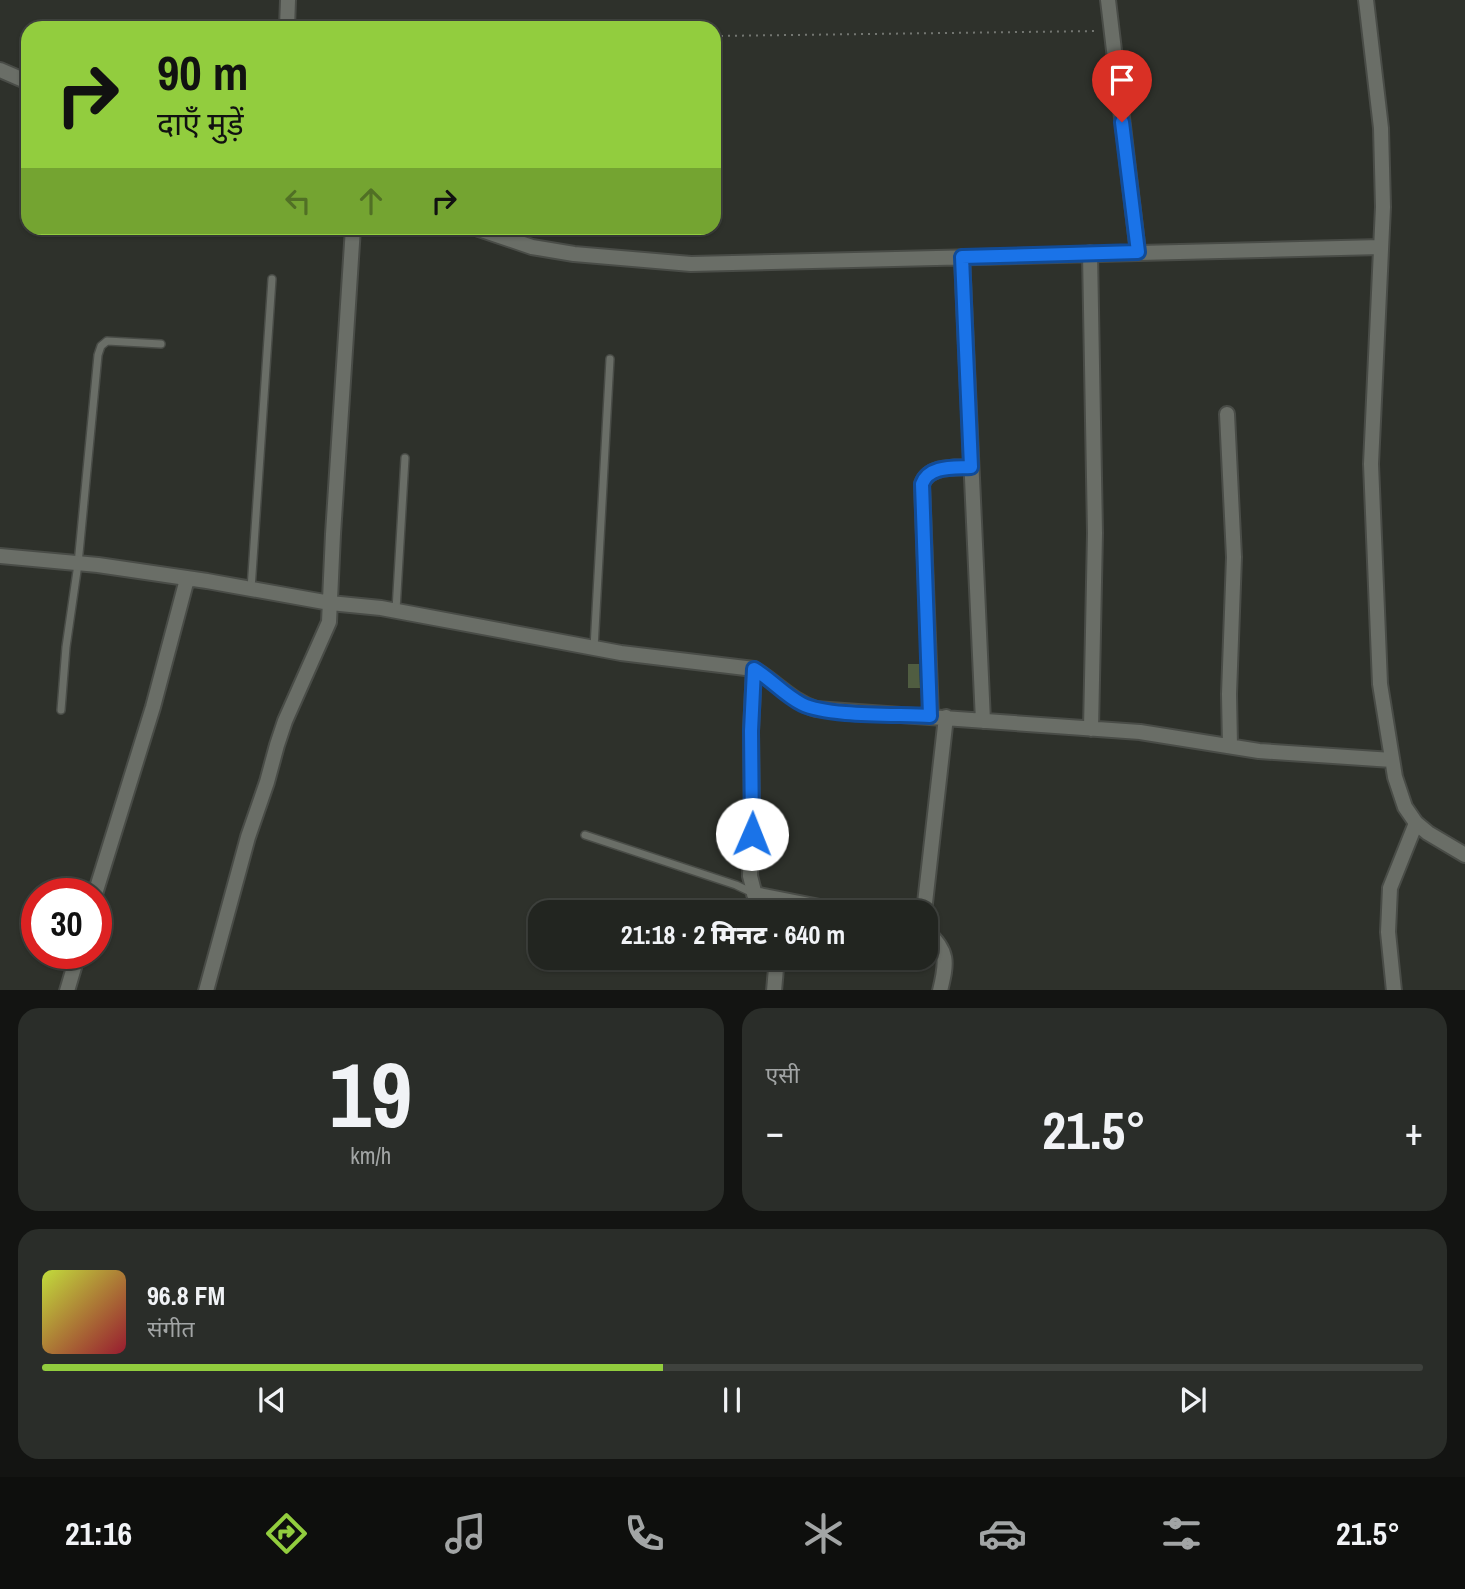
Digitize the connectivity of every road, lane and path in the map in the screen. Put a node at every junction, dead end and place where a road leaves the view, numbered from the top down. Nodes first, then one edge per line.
1 (288, 0) edge
2 (1108, 0) edge
3 (1366, 0) edge
4 (287, 21) edge
5 (1112, 31) junction
6 (721, 36) edge
7 (0, 70) edge
8 (21, 79) edge
9 (353, 235) edge
10 (497, 235) edge
11 (1381, 247) junction
12 (1138, 252) junction
13 (1090, 253) junction
14 (962, 257) junction
15 (272, 279) dead end
16 (161, 344) dead end
17 (610, 359) dead end
18 (1227, 414) dead end
19 (405, 458) dead end
20 (971, 467) junction
21 (0, 556) edge
22 (78, 564) junction
23 (187, 579) junction
24 (250, 589) junction
25 (330, 603) junction
26 (396, 610) junction
27 (594, 648) junction
28 (754, 669) junction
29 (61, 710) dead end
30 (930, 716) junction
31 (946, 718) junction
32 (983, 722) junction
33 (1091, 729) junction
34 (1230, 746) junction
35 (1392, 760) junction
36 (1416, 823) junction
37 (585, 835) dead end
38 (1465, 855) edge
39 (100, 878) edge
40 (754, 894) junction
41 (757, 900) edge
42 (784, 900) edge
43 (926, 900) edge
44 (938, 944) edge
45 (73, 969) edge
46 (775, 970) edge
47 (67, 990) edge
48 (206, 990) edge
49 (774, 990) edge
50 (940, 990) edge
51 (1394, 990) edge

1 - 4 street
2 - 5 street
3 - 11 street
5 - 6 path
5 - 12 street
7 - 8 street
9 - 25 street
10 - 14 street
11 - 12 street
11 - 35 street
12 - 13 street
13 - 14 street
13 - 33 street
14 - 20 street
15 - 24 lane
16 - 22 lane
17 - 27 lane
18 - 34 street
19 - 26 lane
20 - 30 street
20 - 32 street
21 - 22 street
22 - 23 street
22 - 29 lane
23 - 24 street
23 - 39 street
24 - 25 street
25 - 26 street
25 - 48 street
26 - 27 street
27 - 28 street
28 - 30 street
28 - 40 street
30 - 31 street
31 - 32 street
31 - 43 street
32 - 33 street
33 - 34 street
34 - 35 street
35 - 36 street
36 - 38 street
36 - 51 street
37 - 40 lane
40 - 41 street
40 - 42 street
44 - 50 street
45 - 47 street
46 - 49 street

